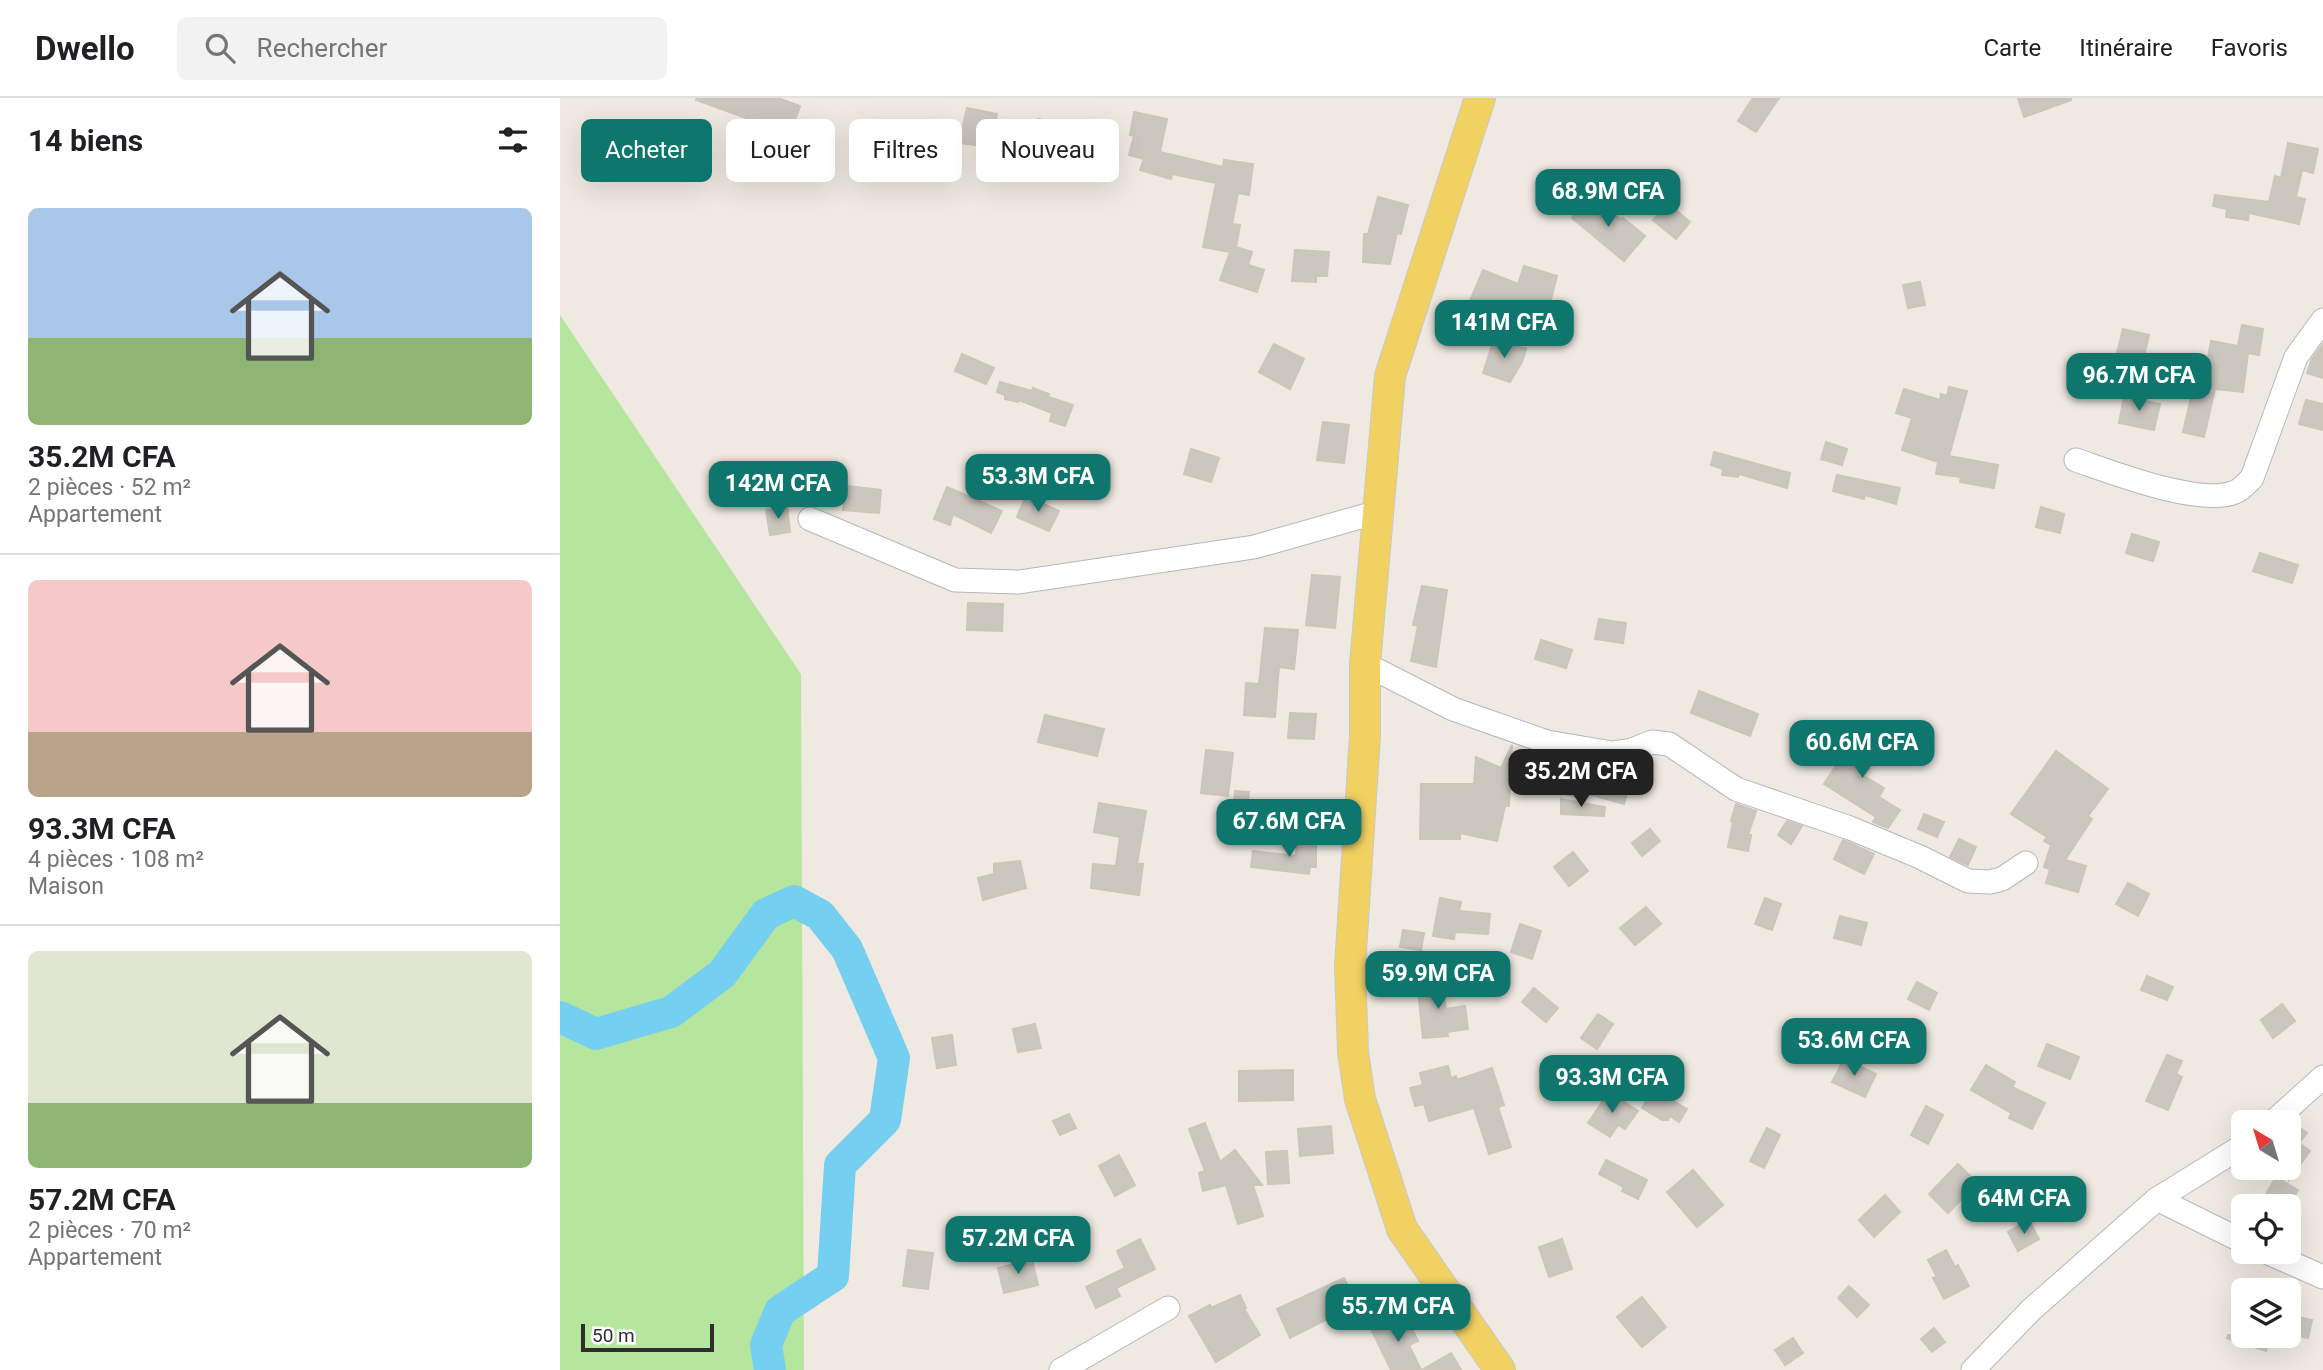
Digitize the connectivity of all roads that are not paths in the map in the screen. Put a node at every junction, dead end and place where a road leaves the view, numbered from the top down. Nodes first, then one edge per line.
1 (1480, 98) edge
2 (2323, 320) edge
3 (2076, 460) dead end
4 (1378, 512) junction
5 (810, 519) dead end
6 (1366, 664) junction
7 (2026, 863) dead end
8 (2323, 1077) edge
9 (2286, 1110) edge
10 (2231, 1153) edge
11 (2157, 1199) junction
12 (2231, 1236) edge
13 (2294, 1264) edge
14 (2323, 1277) edge
15 (1168, 1308) dead end
16 (1061, 1370) edge
17 (1500, 1370) edge
18 (1973, 1370) edge

1 - 4 main road
2 - 3 street
4 - 5 street
4 - 6 main road
6 - 7 street
6 - 17 main road
8 - 9 street
10 - 11 street
11 - 12 street
11 - 18 street
13 - 14 street
15 - 16 street

